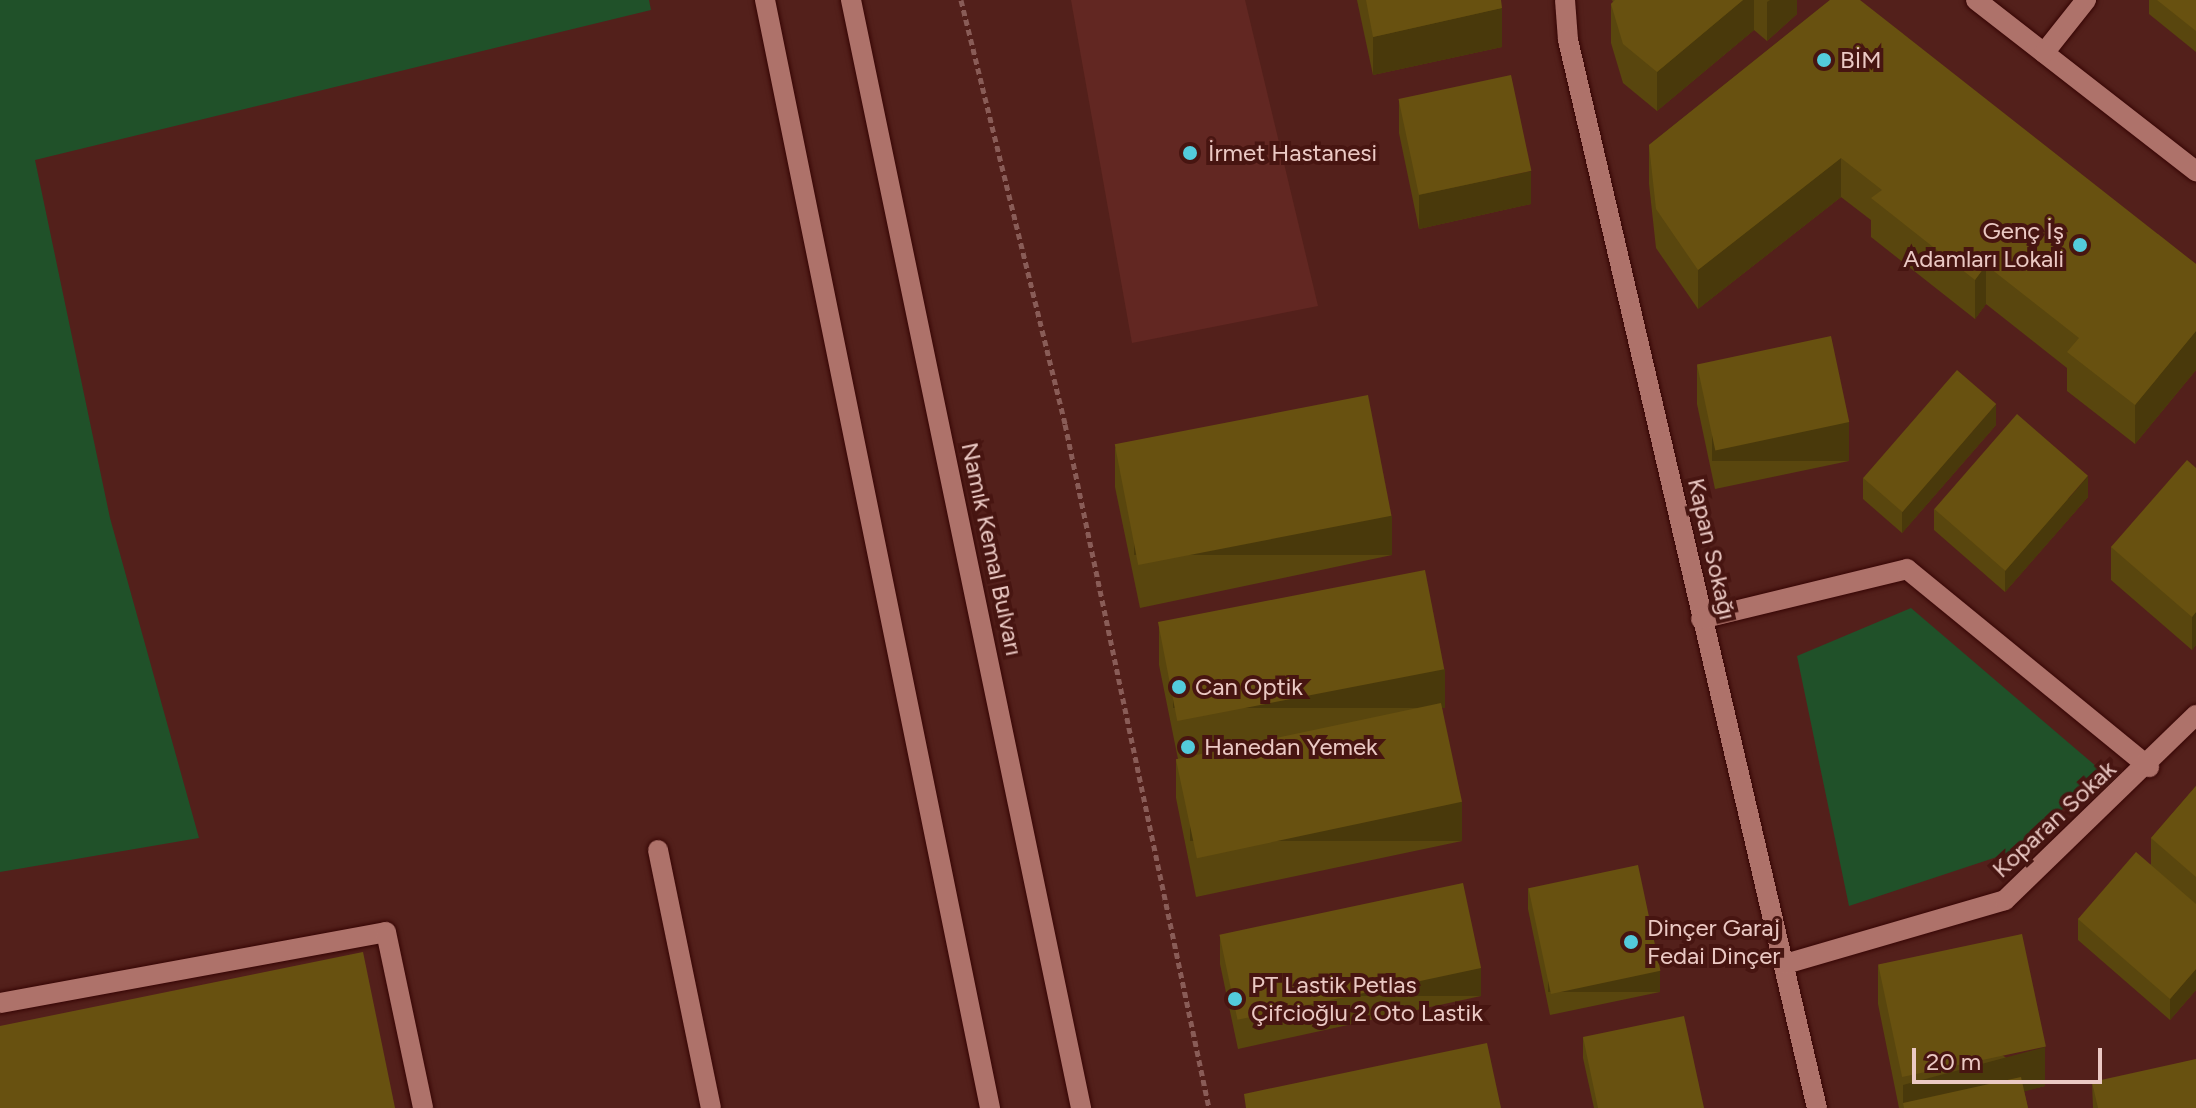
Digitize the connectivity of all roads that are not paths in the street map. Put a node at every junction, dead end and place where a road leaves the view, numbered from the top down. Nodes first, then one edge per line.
1 (765, 0) edge
2 (851, 0) edge
3 (1565, 0) edge
4 (1976, 0) edge
5 (2086, 0) edge
6 (2044, 53) junction
7 (2196, 171) edge
8 (1701, 619) junction
9 (2196, 715) edge
10 (2149, 767) junction
11 (658, 850) dead end
12 (1785, 964) junction
13 (0, 1003) edge
14 (423, 1108) edge
15 (711, 1108) edge
16 (990, 1108) edge
17 (1081, 1108) edge
18 (1817, 1108) edge

1 - 16 street
2 - 17 street, Namık Kemal Bulvarı
3 - 8 street, Kapan Sokağı
4 - 6 street
5 - 6 street
6 - 7 street
8 - 10 street
8 - 12 street, Kapan Sokağı
9 - 10 street, Koparan Sokak
10 - 12 street, Koparan Sokak
11 - 15 street
12 - 18 street, Kapan Sokağı
13 - 14 street

